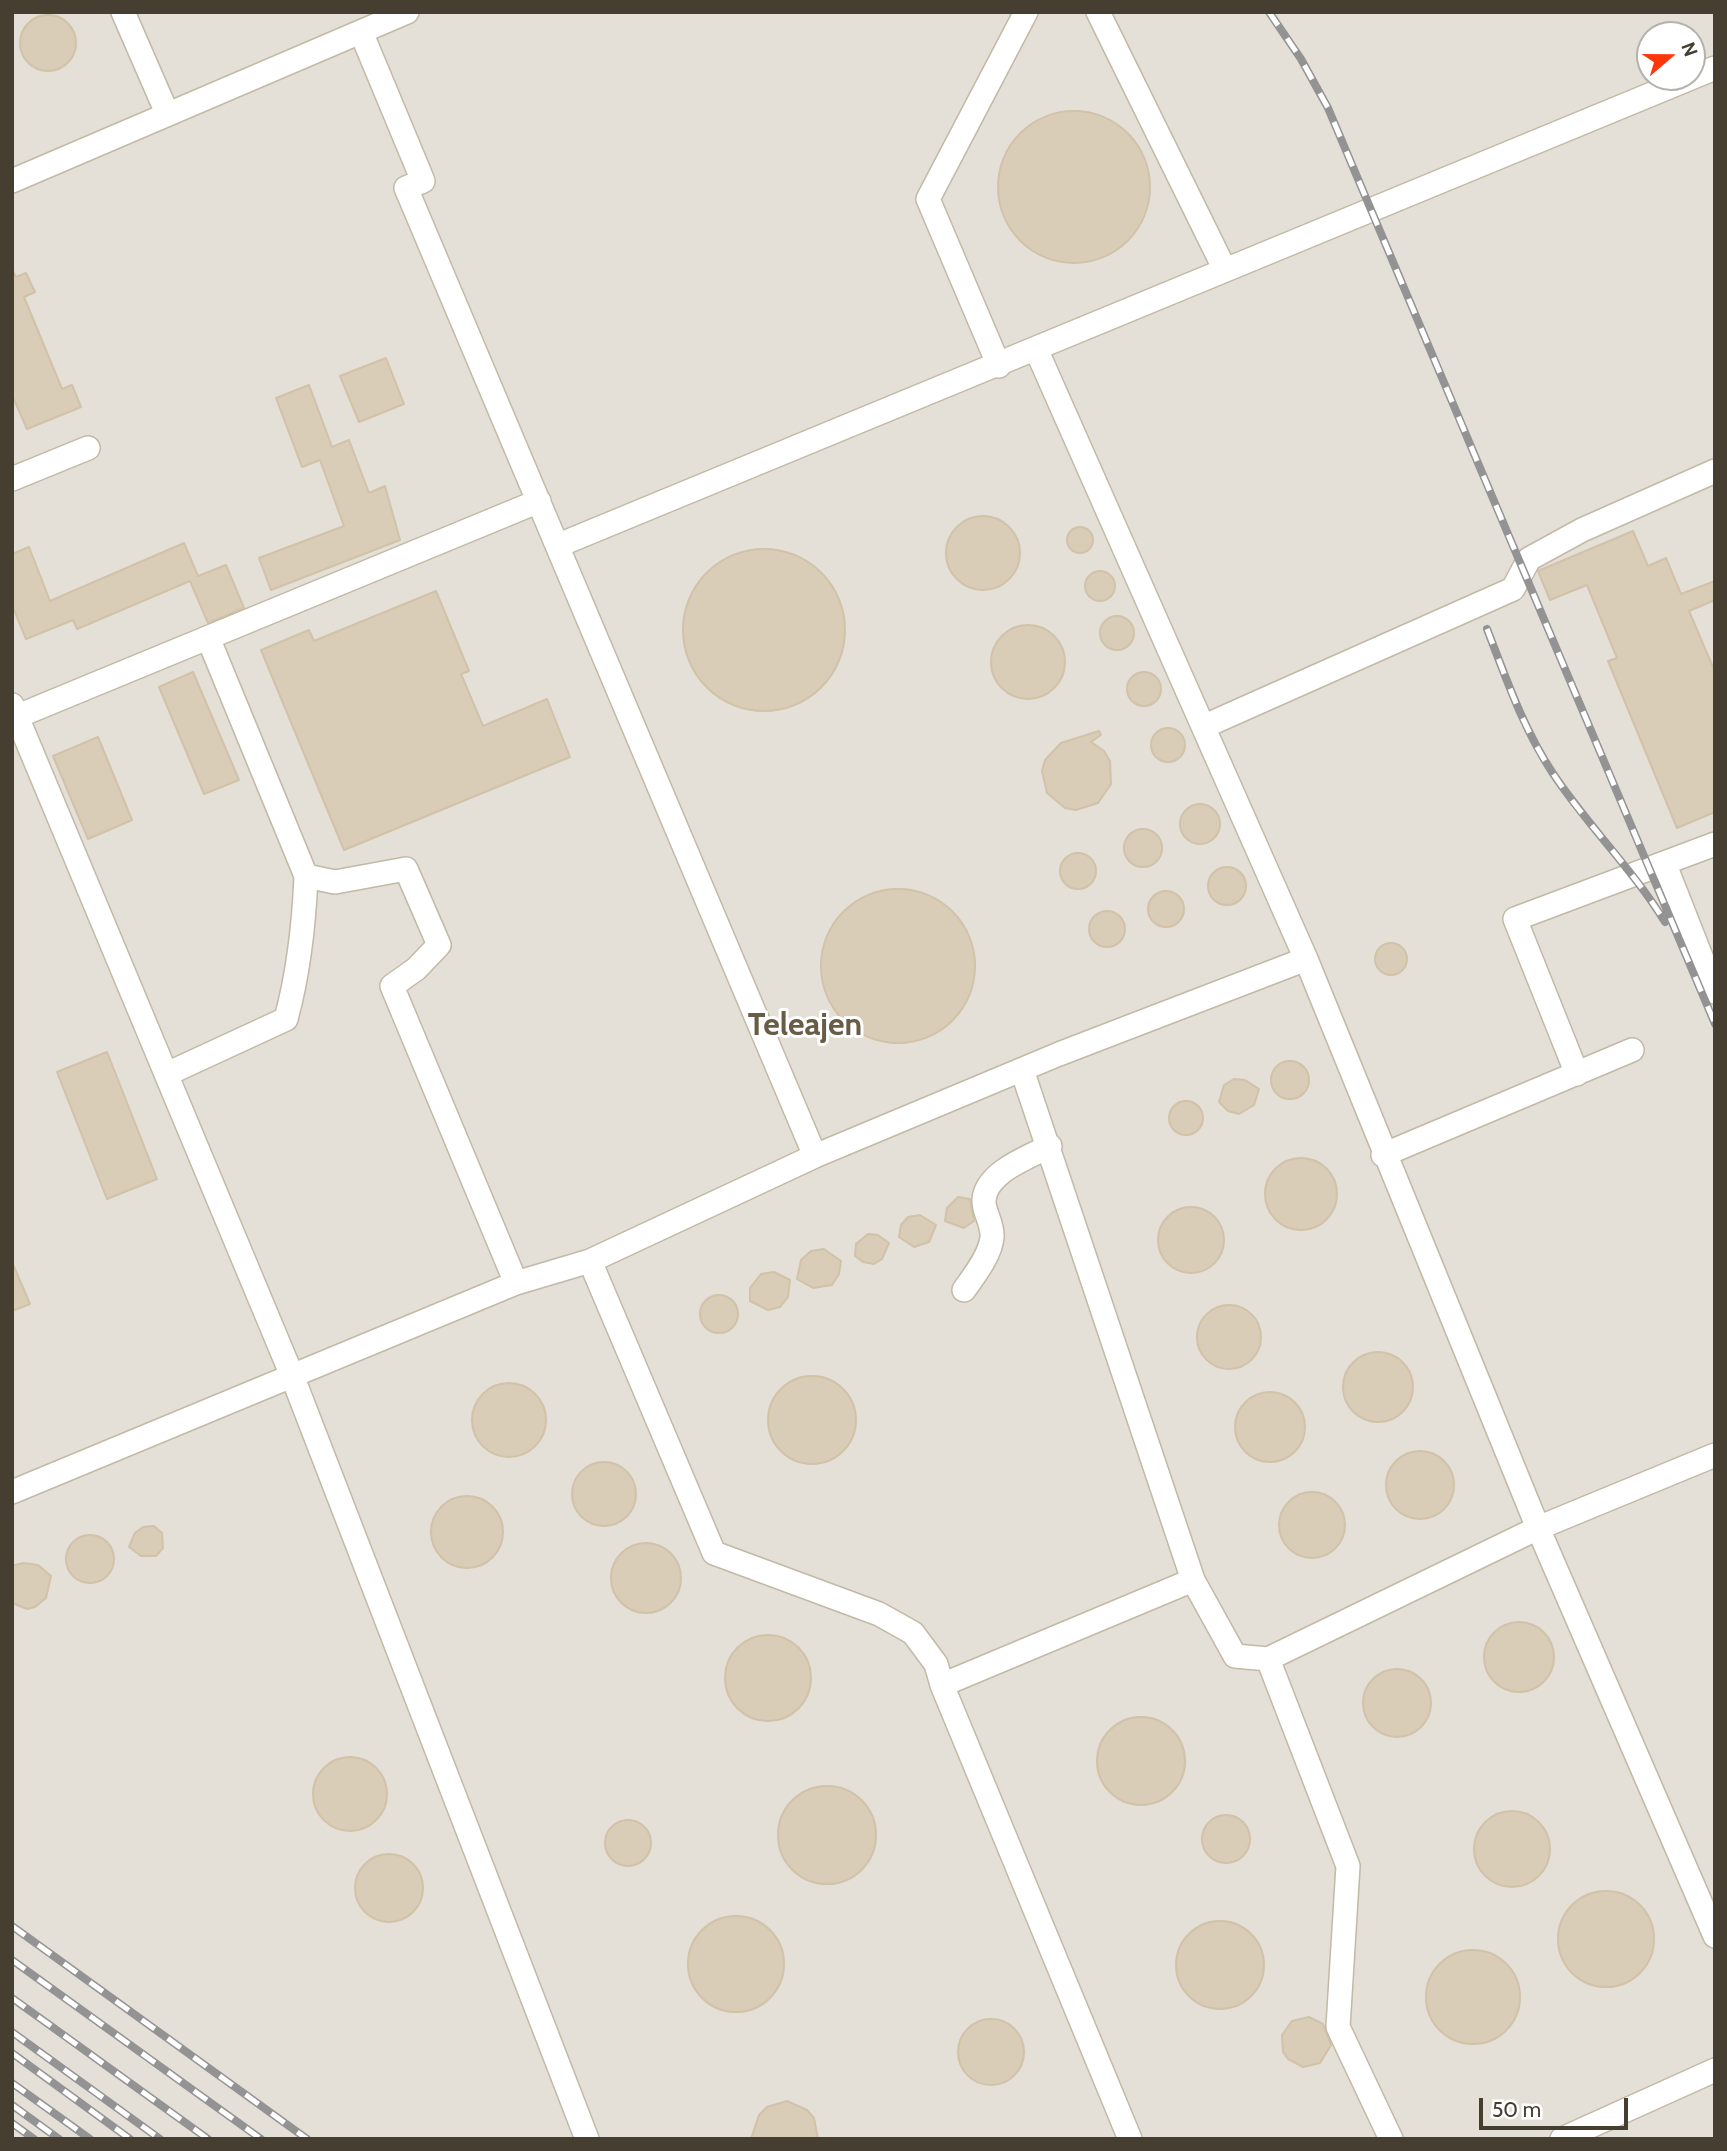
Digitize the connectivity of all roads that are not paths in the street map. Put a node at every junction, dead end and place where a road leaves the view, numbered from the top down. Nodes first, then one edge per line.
1 (123, 12) edge
2 (407, 12) edge
3 (1026, 12) edge
4 (1098, 12) edge
5 (361, 32) junction
6 (1715, 68) edge
7 (167, 113) junction
8 (12, 181) edge
9 (1225, 270) junction
10 (1036, 349) junction
11 (999, 366) junction
12 (88, 448) dead end
13 (1715, 471) edge
14 (12, 479) edge
15 (539, 501) junction
16 (559, 545) junction
17 (209, 640) junction
18 (15, 710) edge
19 (1205, 726) junction
20 (1715, 844) edge
21 (1665, 865) junction
22 (306, 876) junction
23 (1306, 960) junction
24 (1715, 992) edge
25 (1632, 1050) dead end
26 (1022, 1070) junction
27 (167, 1074) junction
28 (1577, 1074) junction
29 (1050, 1146) junction
30 (1383, 1155) junction
31 (815, 1156) junction
32 (590, 1261) junction
33 (516, 1283) junction
34 (964, 1290) dead end
35 (293, 1378) junction
36 (1715, 1455) edge
37 (12, 1492) edge
38 (1538, 1528) junction
39 (1193, 1580) junction
40 (1268, 1660) junction
41 (942, 1685) junction
42 (1715, 1936) edge
43 (1715, 2070) edge
44 (587, 2139) edge
45 (1130, 2139) edge
46 (1391, 2139) edge
47 (1562, 2139) edge

1 - 7 lane
2 - 5 lane
3 - 11 lane
4 - 9 lane
5 - 7 lane
5 - 15 lane
6 - 9 lane
7 - 8 lane
9 - 10 lane
10 - 11 lane
10 - 19 lane
11 - 16 lane
12 - 14 lane
13 - 19 lane
15 - 16 lane
15 - 17 lane
16 - 31 lane
17 - 18 lane
17 - 22 lane
18 - 27 lane
19 - 23 lane
20 - 21 lane
21 - 24 lane
21 - 28 lane
22 - 27 lane
22 - 33 lane
23 - 26 lane
23 - 30 lane
25 - 28 lane
26 - 29 lane
26 - 31 lane
27 - 35 lane
28 - 30 lane
29 - 34 lane
29 - 39 lane
30 - 38 lane
31 - 32 lane
32 - 33 lane
32 - 41 lane
33 - 35 lane
35 - 37 lane
35 - 44 lane
36 - 38 lane
38 - 40 lane
38 - 42 lane
39 - 40 lane
39 - 41 lane
40 - 46 lane
41 - 45 lane
43 - 47 lane

